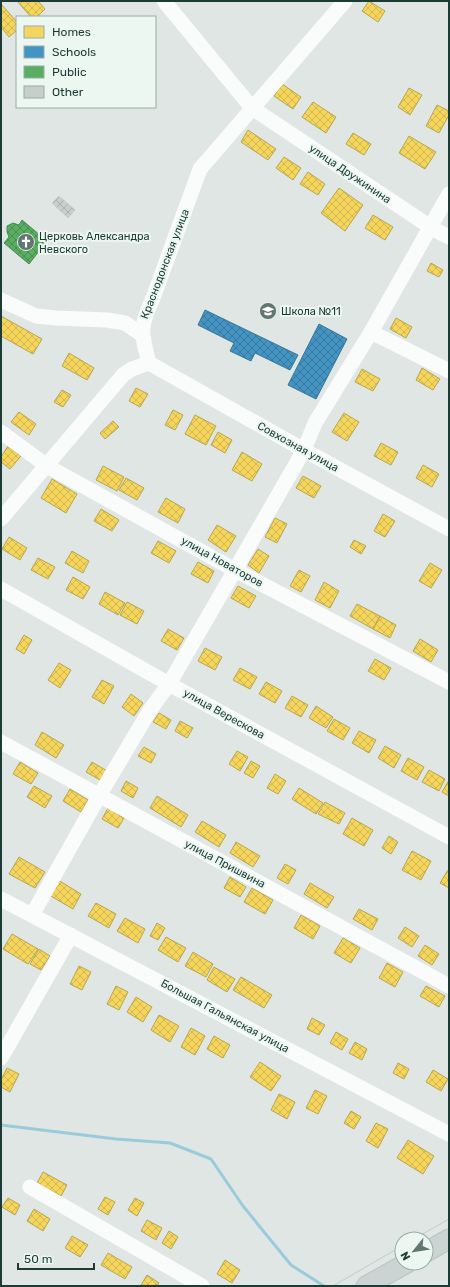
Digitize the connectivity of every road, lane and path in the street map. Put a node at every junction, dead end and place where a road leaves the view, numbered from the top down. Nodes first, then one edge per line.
1 (164, 1) edge
2 (345, 1) edge
3 (252, 108) junction
4 (449, 194) edge
5 (430, 228) junction
6 (449, 238) edge
7 (1, 300) edge
8 (371, 332) junction
9 (141, 334) junction
10 (149, 363) junction
11 (449, 371) edge
12 (1, 432) edge
13 (304, 450) junction
14 (47, 466) junction
15 (1, 519) edge
16 (449, 528) edge
17 (235, 570) junction
18 (1, 589) edge
19 (449, 682) edge
20 (168, 684) junction
21 (1, 742) edge
22 (98, 796) junction
23 (449, 837) edge
24 (1, 899) edge
25 (32, 915) junction
26 (71, 935) junction
27 (449, 986) edge
28 (1, 1058) edge
29 (449, 1134) edge
30 (30, 1187) dead end
31 (449, 1239) edge
32 (434, 1247) edge
33 (394, 1270) edge
34 (202, 1286) edge
35 (366, 1286) edge

1 - 3 street, улица Дружинина
2 - 3 street, Краснодонская улица
3 - 5 street, улица Дружинина
3 - 9 street, Краснодонская улица
4 - 5 street
5 - 6 street, улица Дружинина
5 - 8 street
7 - 9 street
8 - 11 street
8 - 13 street
9 - 10 street, Краснодонская улица
10 - 13 street, Совхозная улица
10 - 14 street
12 - 14 street, улица Новаторов
13 - 16 street, Совхозная улица
13 - 17 street
14 - 15 street
14 - 17 street, улица Новаторов
17 - 19 street, улица Новаторов
17 - 20 street
18 - 20 street, улица Верескова
20 - 22 street
20 - 23 street, улица Верескова
21 - 22 street, улица Пришвина
22 - 25 street
22 - 27 street, улица Пришвина
24 - 25 street, Большая Гальянская улица
25 - 26 street, Большая Гальянская улица
26 - 28 street
26 - 29 street, Большая Гальянская улица
30 - 34 street
31 - 32 main road
33 - 35 main road

